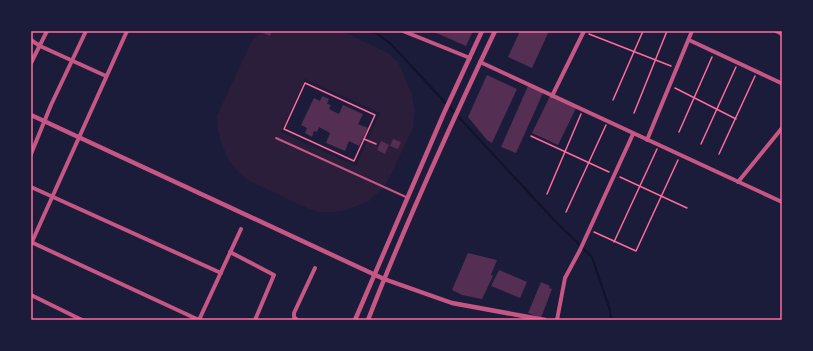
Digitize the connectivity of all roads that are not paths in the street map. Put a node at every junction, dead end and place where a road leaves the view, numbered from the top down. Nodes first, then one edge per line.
1 (47, 31) edge
2 (86, 31) edge
3 (127, 31) edge
4 (403, 31) edge
5 (482, 31) edge
6 (495, 31) edge
7 (584, 31) edge
8 (692, 31) edge
9 (776, 31) edge
10 (782, 34) edge
11 (31, 40) edge
12 (689, 40) junction
13 (40, 46) junction
14 (470, 58) junction
15 (72, 61) junction
16 (480, 62) junction
17 (31, 63) edge
18 (106, 76) junction
19 (781, 83) dead end
20 (552, 96) junction
21 (31, 115) edge
22 (45, 122) junction
23 (782, 128) edge
24 (633, 134) junction
25 (79, 138) junction
26 (276, 138) dead end
27 (647, 140) junction
28 (31, 154) edge
29 (738, 182) junction
30 (31, 187) edge
31 (53, 197) junction
32 (407, 198) junction
33 (782, 202) edge
34 (241, 229) dead end
35 (31, 243) edge
36 (230, 252) junction
37 (314, 268) dead end
38 (221, 273) junction
39 (374, 275) junction
40 (384, 279) junction
41 (31, 295) edge
42 (82, 320) edge
43 (199, 320) edge
44 (255, 320) edge
45 (297, 320) edge
46 (355, 320) edge
47 (368, 320) edge
48 (545, 320) edge
49 (557, 320) edge

1 - 13 street
2 - 15 street
3 - 18 street
4 - 14 street
5 - 14 street
6 - 16 street
7 - 20 street
8 - 12 street
9 - 10 street
11 - 13 street
12 - 19 street
12 - 27 street
13 - 15 street
13 - 17 street
14 - 16 street
14 - 32 street
15 - 18 street
15 - 22 street
16 - 20 street
16 - 40 street
18 - 25 street
20 - 24 street
21 - 22 street
22 - 25 street
22 - 28 street
23 - 29 street
24 - 27 street
24 - 49 street
25 - 31 street
25 - 39 street
26 - 32 lane
27 - 29 street
29 - 33 street
30 - 31 street
31 - 35 street
31 - 38 street
32 - 39 street
34 - 36 street
35 - 43 street
36 - 38 street
36 - 44 street
37 - 45 street
38 - 43 street
39 - 40 street
39 - 46 street
40 - 47 street
40 - 48 street
41 - 42 street

